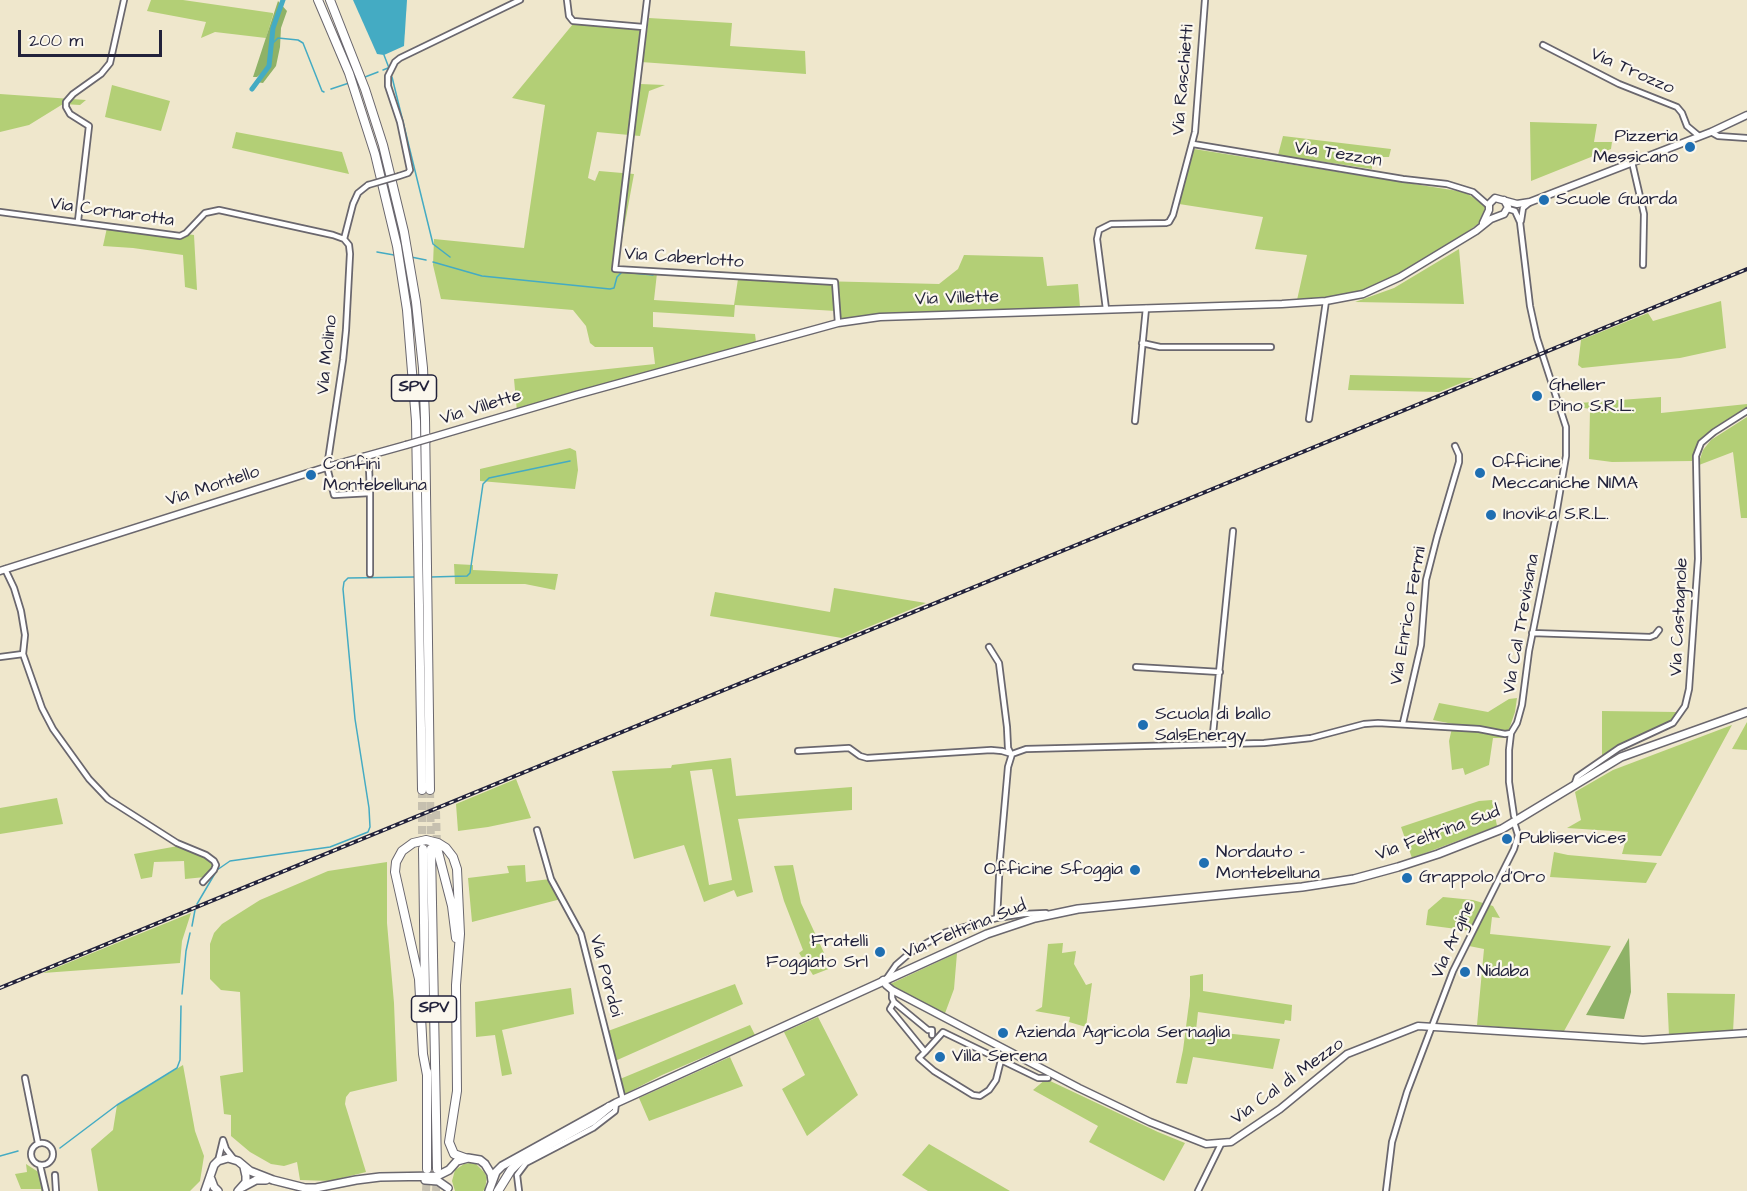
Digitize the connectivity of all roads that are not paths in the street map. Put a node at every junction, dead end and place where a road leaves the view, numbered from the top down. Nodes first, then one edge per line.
1 (124, 0) edge
2 (318, 0) edge
3 (330, 0) edge
4 (520, 0) edge
5 (567, 0) edge
6 (647, 0) edge
7 (1204, 0) edge
8 (643, 27) junction
9 (1543, 45) dead end
10 (1747, 115) edge
11 (1711, 132) junction
12 (1699, 136) junction
13 (1747, 138) edge
14 (1193, 144) junction
15 (1632, 162) junction
16 (1477, 195) junction
17 (1495, 198) junction
18 (1504, 200) junction
19 (1530, 202) junction
20 (1489, 208) junction
21 (1508, 208) junction
22 (0, 212) edge
23 (1500, 216) junction
24 (78, 221) junction
25 (1520, 223) junction
26 (1482, 226) junction
27 (344, 239) junction
28 (1643, 265) dead end
29 (1326, 301) junction
30 (1146, 308) junction
31 (1106, 309) junction
32 (838, 323) junction
33 (1142, 344) junction
34 (1271, 347) dead end
35 (1747, 411) edge
36 (1309, 419) dead end
37 (1135, 422) dead end
38 (430, 438) joint
39 (1455, 446) dead end
40 (365, 456) junction
41 (327, 467) junction
42 (370, 493) junction
43 (1233, 531) dead end
44 (3, 570) edge
45 (370, 574) dead end
46 (1659, 630) dead end
47 (1532, 633) junction
48 (989, 647) dead end
49 (23, 654) junction
50 (0, 657) edge
51 (1136, 667) dead end
52 (1220, 672) junction
53 (1747, 711) edge
54 (1403, 723) junction
55 (1511, 733) junction
56 (1212, 744) junction
57 (798, 751) dead end
58 (1012, 754) junction
59 (1574, 786) junction
60 (422, 790) tunnel mouth
61 (433, 790) tunnel mouth
62 (1514, 819) junction
63 (537, 830) dead end
64 (1518, 835) joint
65 (430, 849) junction
66 (203, 882) dead end
67 (1055, 913) junction
68 (997, 918) junction
69 (458, 954) junction
70 (885, 979) junction
71 (892, 990) junction
72 (894, 1002) junction
73 (1433, 1025) junction
74 (1747, 1033) edge
75 (938, 1038) junction
76 (925, 1052) junction
77 (1001, 1060) junction
78 (427, 1075) junction
79 (24, 1078) dead end
80 (1048, 1078) dead end
81 (616, 1104) junction
82 (38, 1143) junction
83 (1221, 1144) junction
84 (538, 1145) junction
85 (233, 1158) junction
86 (465, 1158) junction
87 (218, 1161) junction
88 (485, 1164) junction
89 (40, 1165) junction
90 (243, 1165) junction
91 (425, 1169) tunnel mouth
92 (437, 1169) tunnel mouth
93 (449, 1170) junction
94 (55, 1175) dead end
95 (210, 1176) junction
96 (380, 1177) junction
97 (273, 1180) junction
98 (492, 1180) junction
99 (240, 1190) edge
100 (448, 1190) edge
101 (46, 1191) edge
102 (56, 1191) edge
103 (205, 1191) edge
104 (218, 1191) edge
105 (489, 1191) edge
106 (498, 1191) edge
107 (519, 1191) edge
108 (1198, 1191) edge
109 (1386, 1191) edge

1 - 24 street
2 - 60 highway, SPV
3 - 61 highway, SPV
4 - 27 street, bridge
5 - 8 street
6 - 8 street, Via Caberlotto
7 - 14 street, Via Raschietti
8 - 32 street, Via Caberlotto
9 - 12 street, Via Trozzo
10 - 11 street
11 - 12 street
11 - 13 street
12 - 15 street
14 - 16 street, Via Tezzon
14 - 31 street, Via Raschietti
15 - 19 street
15 - 28 street
16 - 17 street, Via Tezzon
16 - 20 street, Via Tezzon
17 - 18 street
17 - 20 street
18 - 19 street
18 - 21 street
19 - 21 street
19 - 25 street
20 - 23 street
20 - 26 street
21 - 23 street, Via Villette
21 - 25 street
22 - 24 street, Via Cornarotta
23 - 25 street
23 - 26 street, Via Villette
24 - 27 street, Via Cornarotta
25 - 47 street, Via Cal Trevisana
26 - 29 street, Via Villette
27 - 41 street, Via Molino
29 - 30 street, Via Villette
29 - 36 street
30 - 31 street, Via Villette
30 - 33 street
31 - 32 street, Via Villette
32 - 38 street, Via Villette
33 - 34 street
33 - 37 street
35 - 59 street, Via Castagnole
38 - 40 street, Via Montello, bridge
39 - 54 street, Via Enrico Fermi
40 - 41 street, Via Montello
40 - 42 street
41 - 42 street
41 - 44 street, Via Montello
42 - 45 street
43 - 52 street
44 - 49 street, Via Montello
46 - 47 street
47 - 55 street, Via Cal Trevisana
48 - 58 street
49 - 50 street
49 - 66 street, Via Montello
51 - 52 street
52 - 56 street
53 - 59 main road, Via Feltrina Sud
54 - 55 street
54 - 56 street
55 - 62 street, Via Cal Trevisana
56 - 58 street
57 - 58 street
58 - 68 street
59 - 62 main road, Via Feltrina Sud
62 - 64 street, Via Cal Trevisana
62 - 67 main road, Via Feltrina Sud
63 - 81 street, Via Pordoi
64 - 73 street, Via Argine
65 - 69 highway
65 - 78 highway, SPV
65 - 92 highway, SPV
67 - 68 street
67 - 70 main road, Via Feltrina Sud
68 - 70 street
69 - 78 highway
69 - 86 highway
70 - 71 street, Via Cal di Mezzo
70 - 81 main road, Via Feltrina Sud
71 - 72 street
71 - 83 street, Via Cal di Mezzo
72 - 75 street
72 - 76 street
73 - 74 street, Via Cal di Mezzo
73 - 83 street, Via Cal di Mezzo
73 - 109 street, Via Argine
75 - 76 street
75 - 77 street
76 - 77 street
77 - 80 street
78 - 91 highway, SPV
79 - 82 street
81 - 84 main road, Via Feltrina Sud
81 - 106 highway
81 - 107 street, Via Feltrina Sud
82 - 89 street
82 - 89 street
83 - 108 street
84 - 88 main road, Via Feltrina Sud
84 - 98 main road, Via Feltrina Sud
85 - 87 main road
85 - 87 street
85 - 90 main road
86 - 88 main road
86 - 93 main road
87 - 95 main road
88 - 98 main road
89 - 101 street
90 - 97 main road
90 - 99 main road
93 - 96 main road
93 - 100 main road
94 - 102 street
95 - 103 main road
95 - 104 main road
96 - 97 main road
96 - 100 main road
97 - 99 main road
98 - 105 main road

